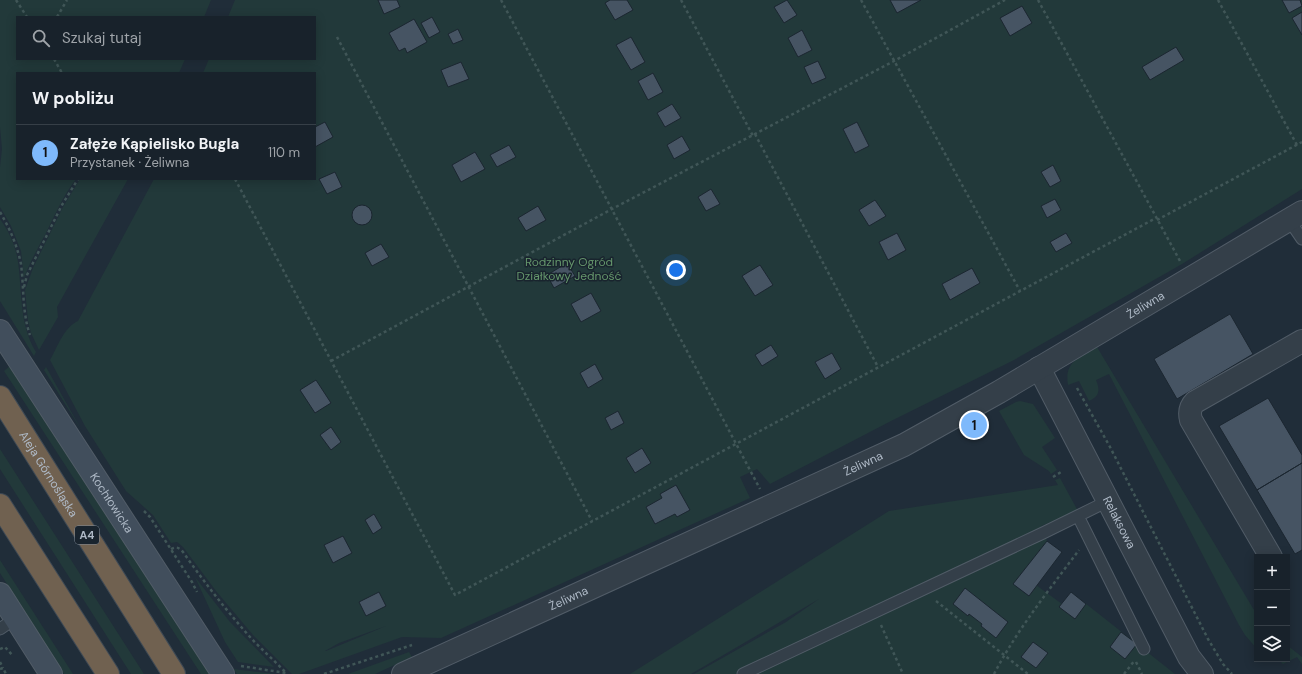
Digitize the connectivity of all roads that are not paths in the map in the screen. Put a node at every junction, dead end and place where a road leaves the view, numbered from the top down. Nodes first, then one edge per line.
1 (1295, 216) edge
2 (1302, 239) edge
3 (0, 331) edge
4 (1302, 341) edge
5 (1039, 368) junction
6 (0, 397) edge
7 (1108, 501) junction
8 (0, 504) edge
9 (1078, 516) junction
10 (1269, 554) edge
11 (0, 594) edge
12 (8, 624) edge
13 (1144, 649) dead end
14 (232, 670) edge
15 (51, 674) edge
16 (108, 674) edge
17 (174, 674) edge
18 (403, 674) edge
19 (743, 674) edge
20 (1202, 674) edge

1 - 2 lane
1 - 5 street, Żeliwna
3 - 14 main road, Kochłowicka
4 - 10 street
5 - 7 street, Relaksowa
5 - 18 street, Żeliwna
6 - 17 highway, Aleja Górnośląska / A4
7 - 9 lane
7 - 20 street, Relaksowa
8 - 16 highway
9 - 13 lane
9 - 19 lane
11 - 12 main road
12 - 15 main road

